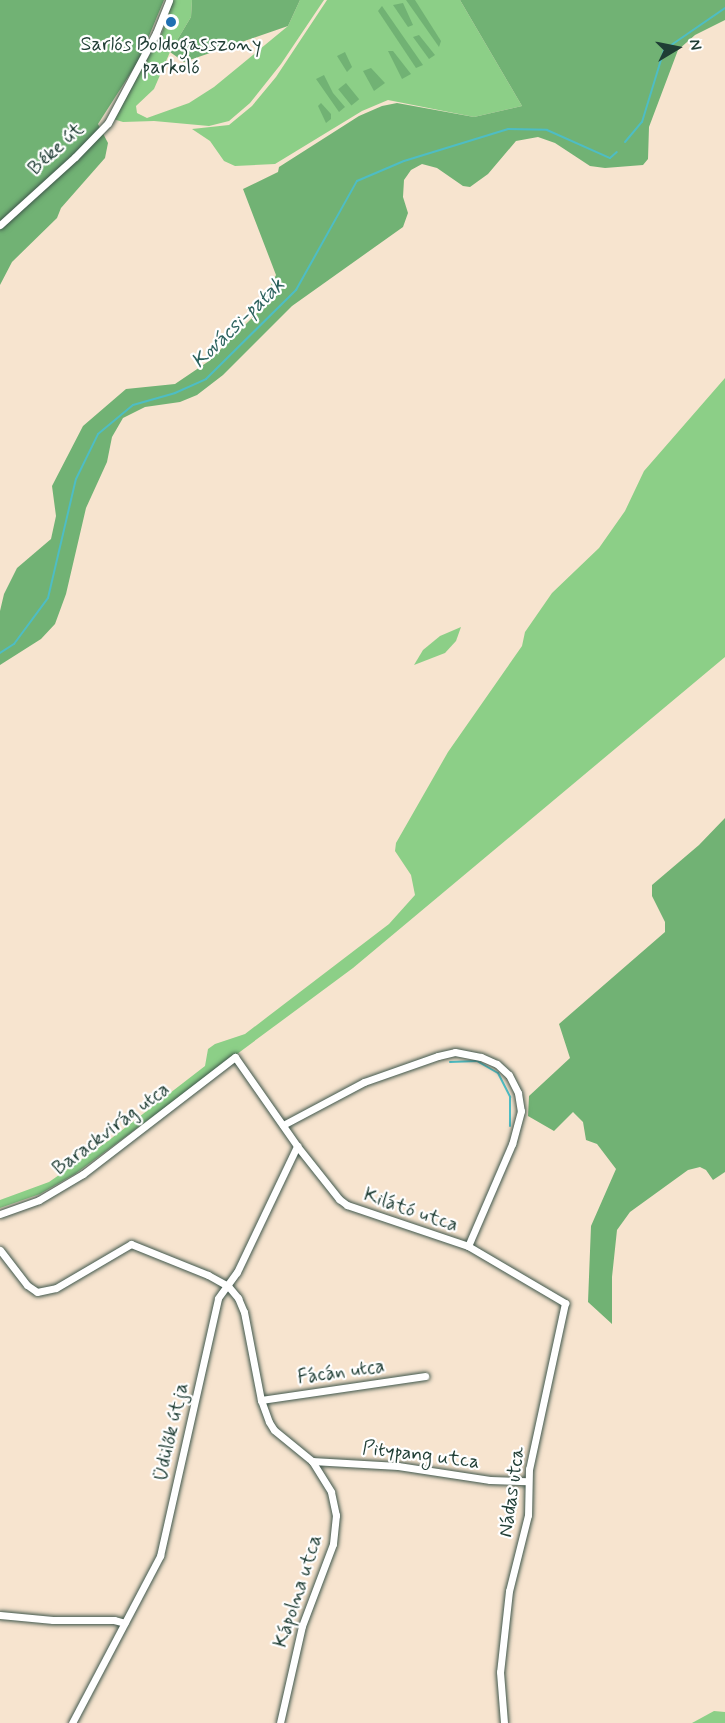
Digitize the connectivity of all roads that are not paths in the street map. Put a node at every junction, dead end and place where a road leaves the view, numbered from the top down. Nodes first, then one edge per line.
1 (169, 0) edge
2 (0, 225) edge
3 (235, 1057) joint
4 (284, 1125) junction
5 (297, 1146) junction
6 (0, 1214) edge
7 (468, 1246) junction
8 (0, 1250) edge
9 (228, 1287) junction
10 (565, 1303) joint
11 (425, 1376) dead end
12 (261, 1400) junction
13 (312, 1461) junction
14 (527, 1481) junction
15 (0, 1615) edge
16 (125, 1623) junction
17 (72, 1723) edge
18 (280, 1723) edge
19 (504, 1723) edge

1 - 2 street, Béke út
3 - 4 street, Kilátó utca
3 - 6 street, Barackvirág utca
4 - 5 street, Kilátó utca
4 - 7 street
5 - 7 street, Kilátó utca
5 - 9 street, Üdülők útja
7 - 10 street, Kilátó utca
8 - 9 street
9 - 12 street, Kápolna utca
9 - 16 street, Üdülők útja
10 - 14 street, Nádas utca
11 - 12 street, Fácán utca
12 - 13 street, Kápolna utca
13 - 14 street, Pitypang utca
13 - 18 street, Kápolna utca
14 - 19 street, Nádas utca
15 - 16 street
16 - 17 street, Üdülők útja

